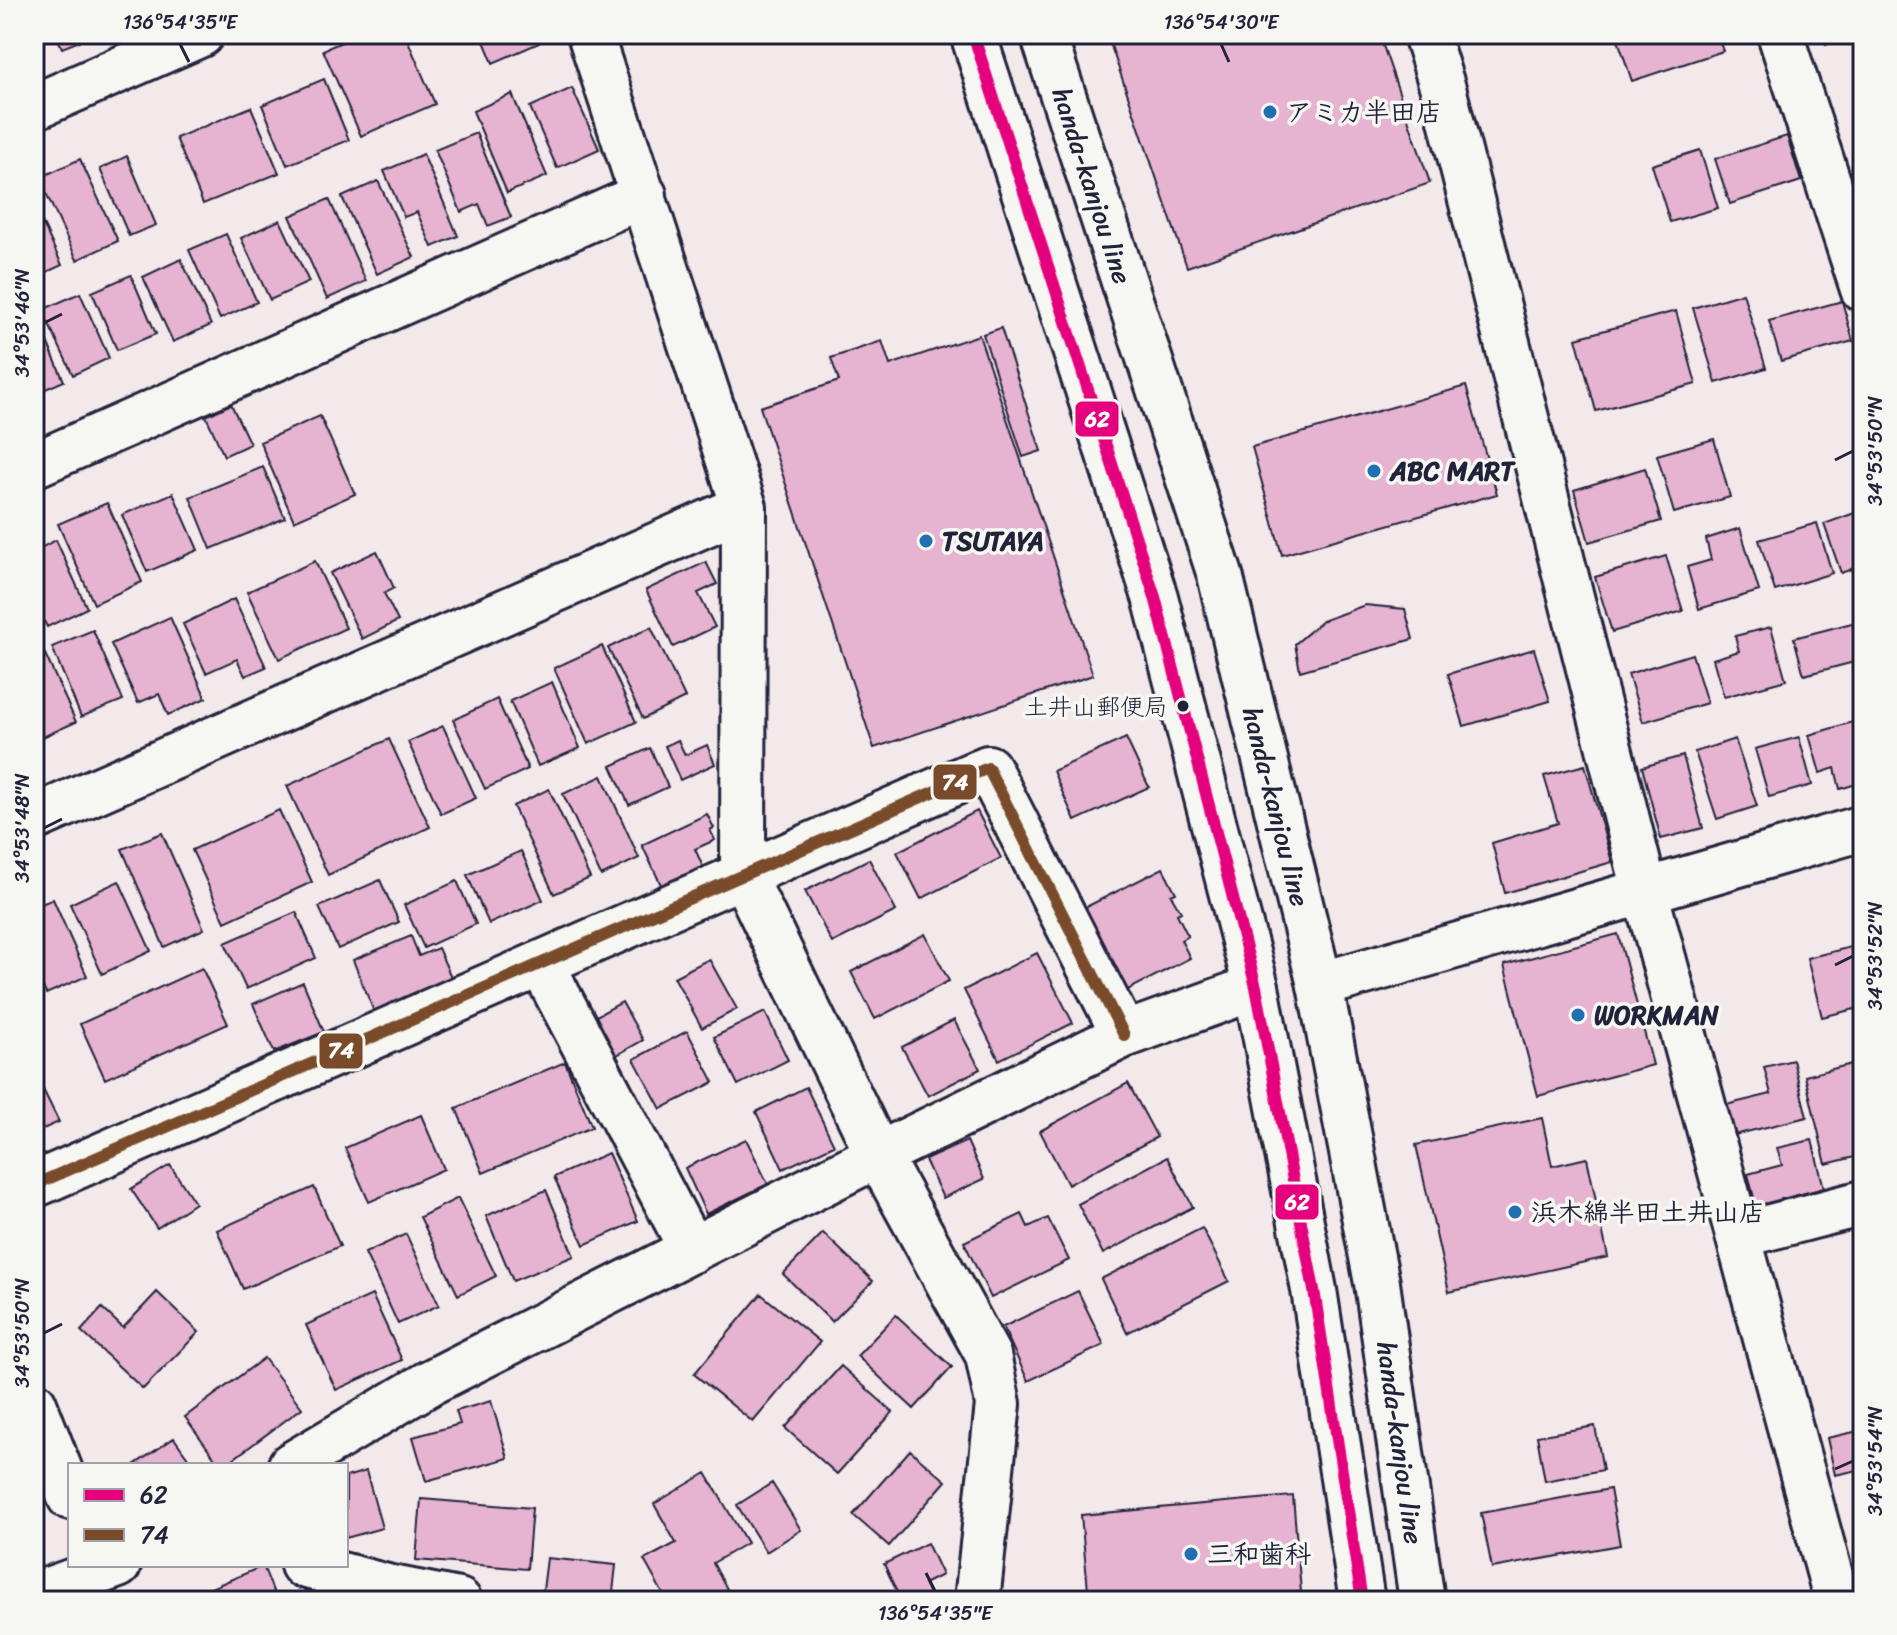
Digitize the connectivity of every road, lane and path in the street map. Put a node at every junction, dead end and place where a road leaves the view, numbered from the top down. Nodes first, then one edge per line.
1 (201, 34) edge
2 (590, 34) edge
3 (973, 34) edge
4 (1043, 34) edge
5 (1426, 34) edge
6 (1780, 34) edge
7 (34, 107) edge
8 (644, 195) junction
9 (1863, 289) edge
10 (34, 465) edge
11 (744, 507) junction
12 (34, 818) edge
13 (1863, 828) edge
14 (743, 875) junction
15 (1645, 891) junction
16 (541, 963) junction
17 (1320, 985) junction
18 (1256, 987) junction
19 (1124, 1035) junction
20 (878, 1155) junction
21 (34, 1185) edge
22 (1863, 1203) edge
23 (1740, 1235) junction
24 (692, 1250) junction
25 (34, 1404) edge
26 (294, 1463) edge
27 (68, 1492) edge
28 (311, 1567) edge
29 (106, 1576) edge
30 (1844, 1585) edge
31 (34, 1595) edge
32 (459, 1601) edge
33 (977, 1601) edge
34 (1362, 1601) edge
35 (1422, 1601) edge

1 - 7 street
2 - 8 street
3 - 18 street
4 - 17 street, handa-kanjou line
5 - 15 street
6 - 9 street
8 - 10 street
8 - 11 street
11 - 12 street
11 - 14 street
13 - 15 street
14 - 16 street
14 - 19 street
14 - 20 street
15 - 17 street
15 - 23 street
16 - 21 street
16 - 24 street
17 - 35 street, handa-kanjou line
18 - 19 street
18 - 34 street
19 - 20 street
20 - 24 street
20 - 33 street
22 - 23 street
23 - 30 street
24 - 26 street
25 - 27 street
28 - 32 street
29 - 31 street

